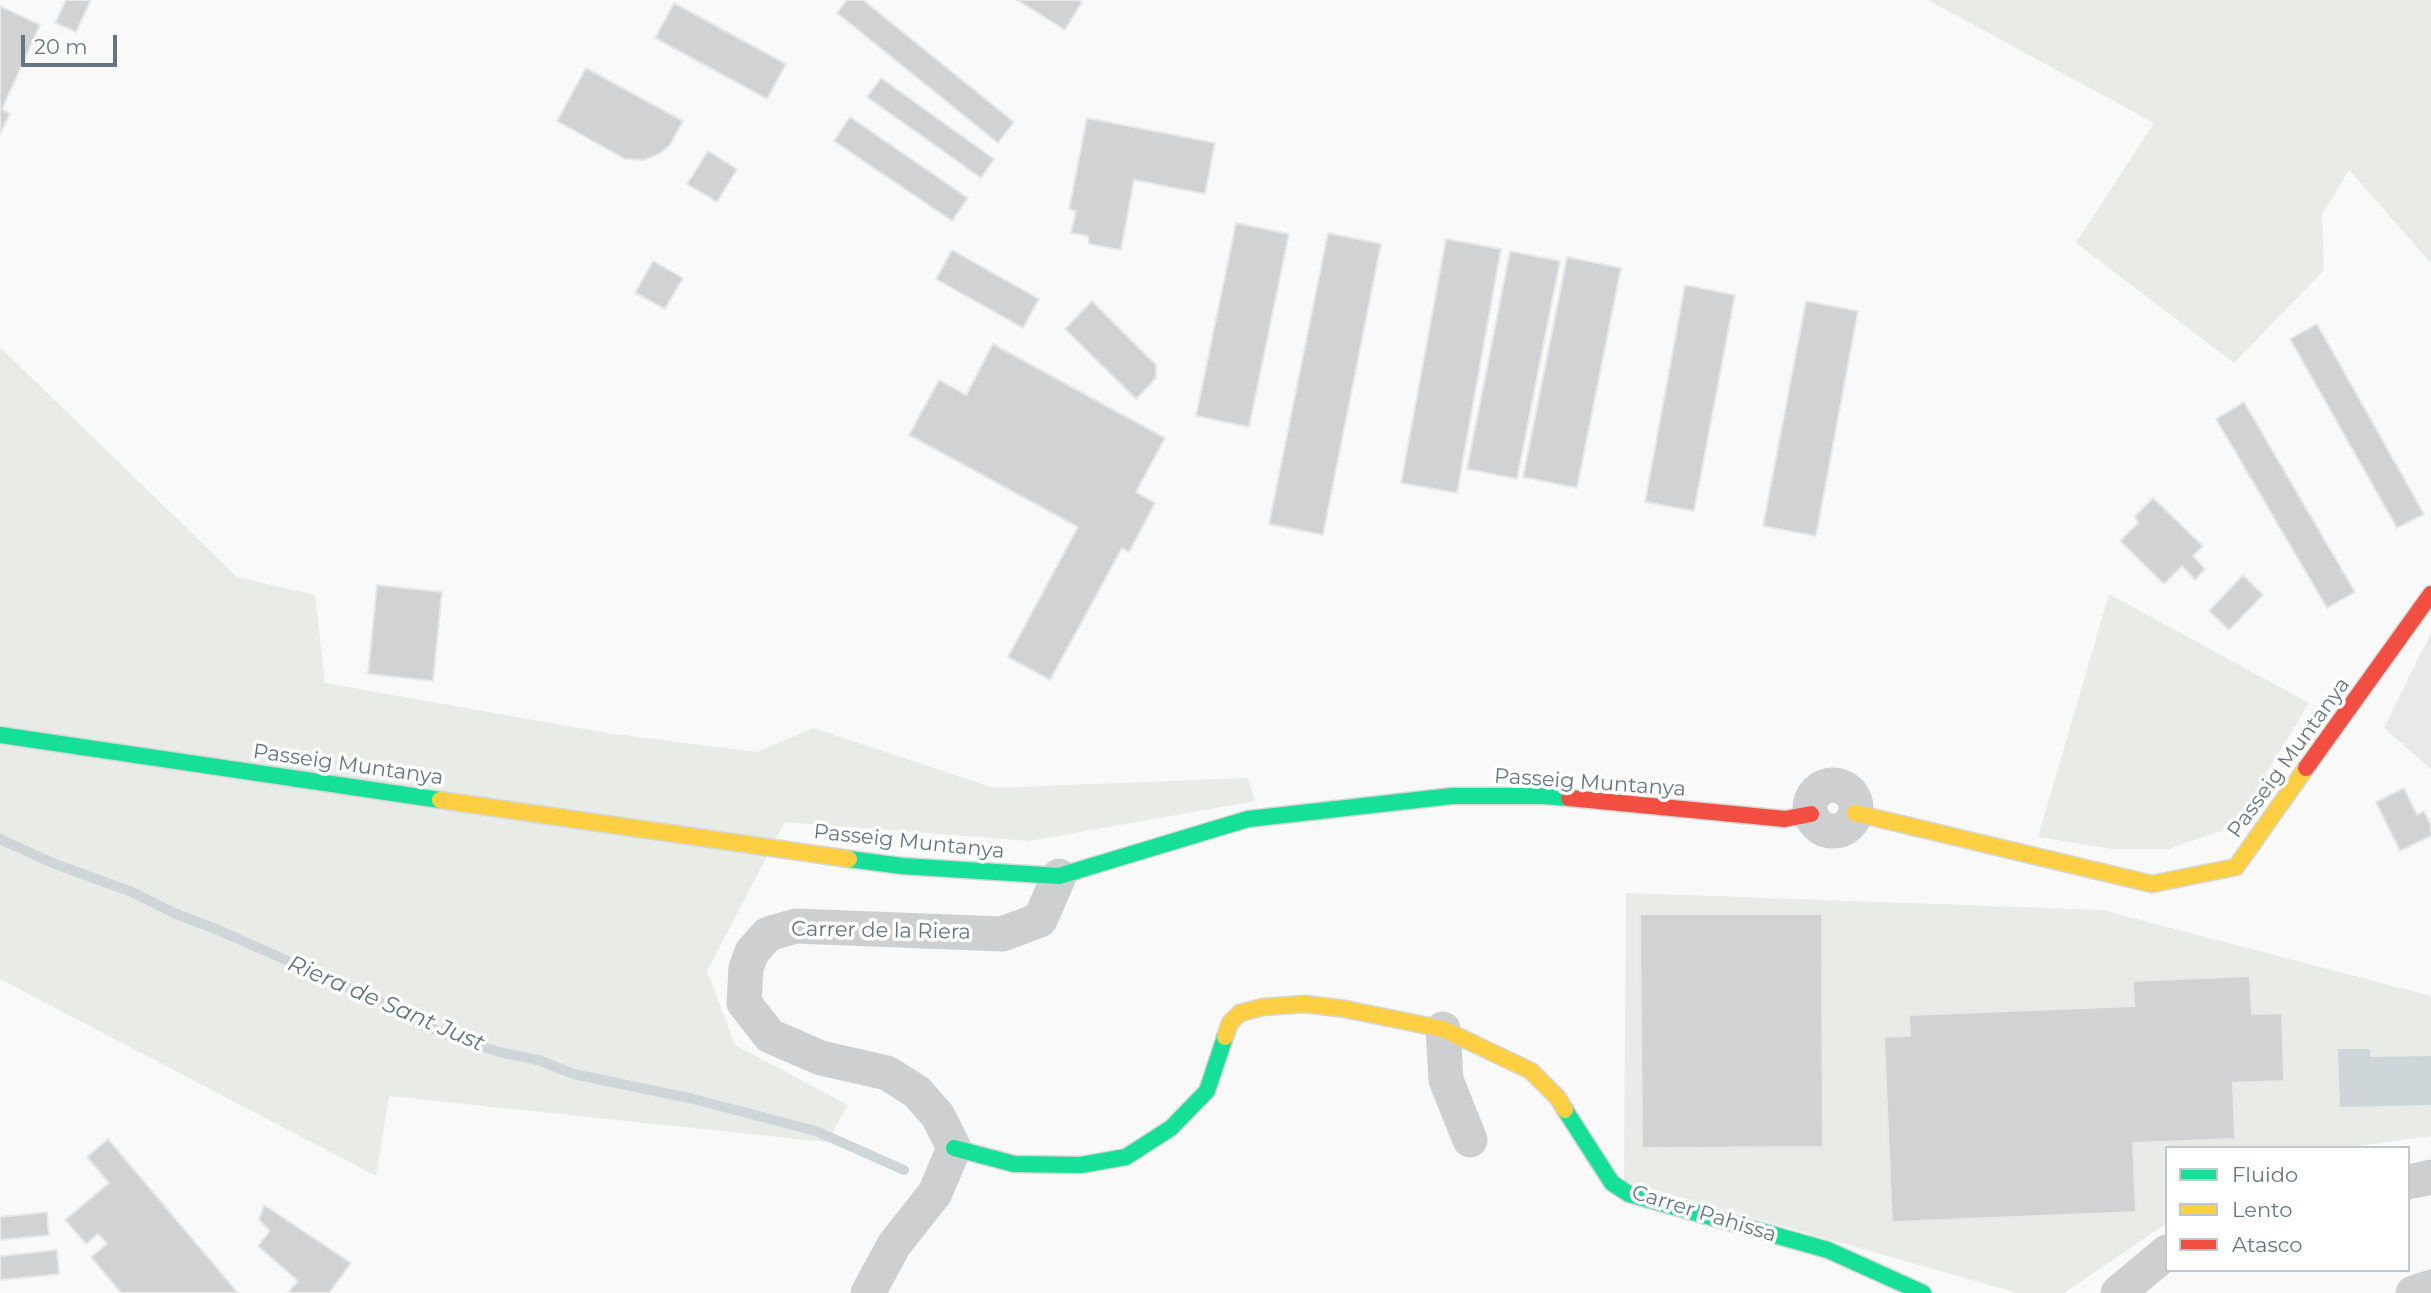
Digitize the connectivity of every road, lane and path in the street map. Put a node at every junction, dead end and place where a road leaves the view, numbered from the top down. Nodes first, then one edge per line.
1 (2431, 594) edge
2 (0, 735) edge
3 (1855, 813) joint
4 (1811, 814) joint
5 (1059, 876) junction
6 (1443, 1029) junction
7 (1470, 1140) dead end
8 (954, 1148) junction
9 (2431, 1177) edge
10 (2410, 1182) edge
11 (2165, 1254) edge
12 (2431, 1287) edge
13 (868, 1293) edge
14 (1923, 1293) edge
15 (2118, 1293) edge
16 (2413, 1293) edge

1 - 3 street, Passeig Muntanya
2 - 5 street, Passeig Muntanya
3 - 4 street
4 - 5 street, Passeig Muntanya
5 - 8 street, Carrer de la Riera
6 - 7 street
6 - 8 street, Carrer Pahissa
6 - 14 street, Carrer Pahissa
8 - 13 street
9 - 10 street
11 - 15 street
12 - 16 street

